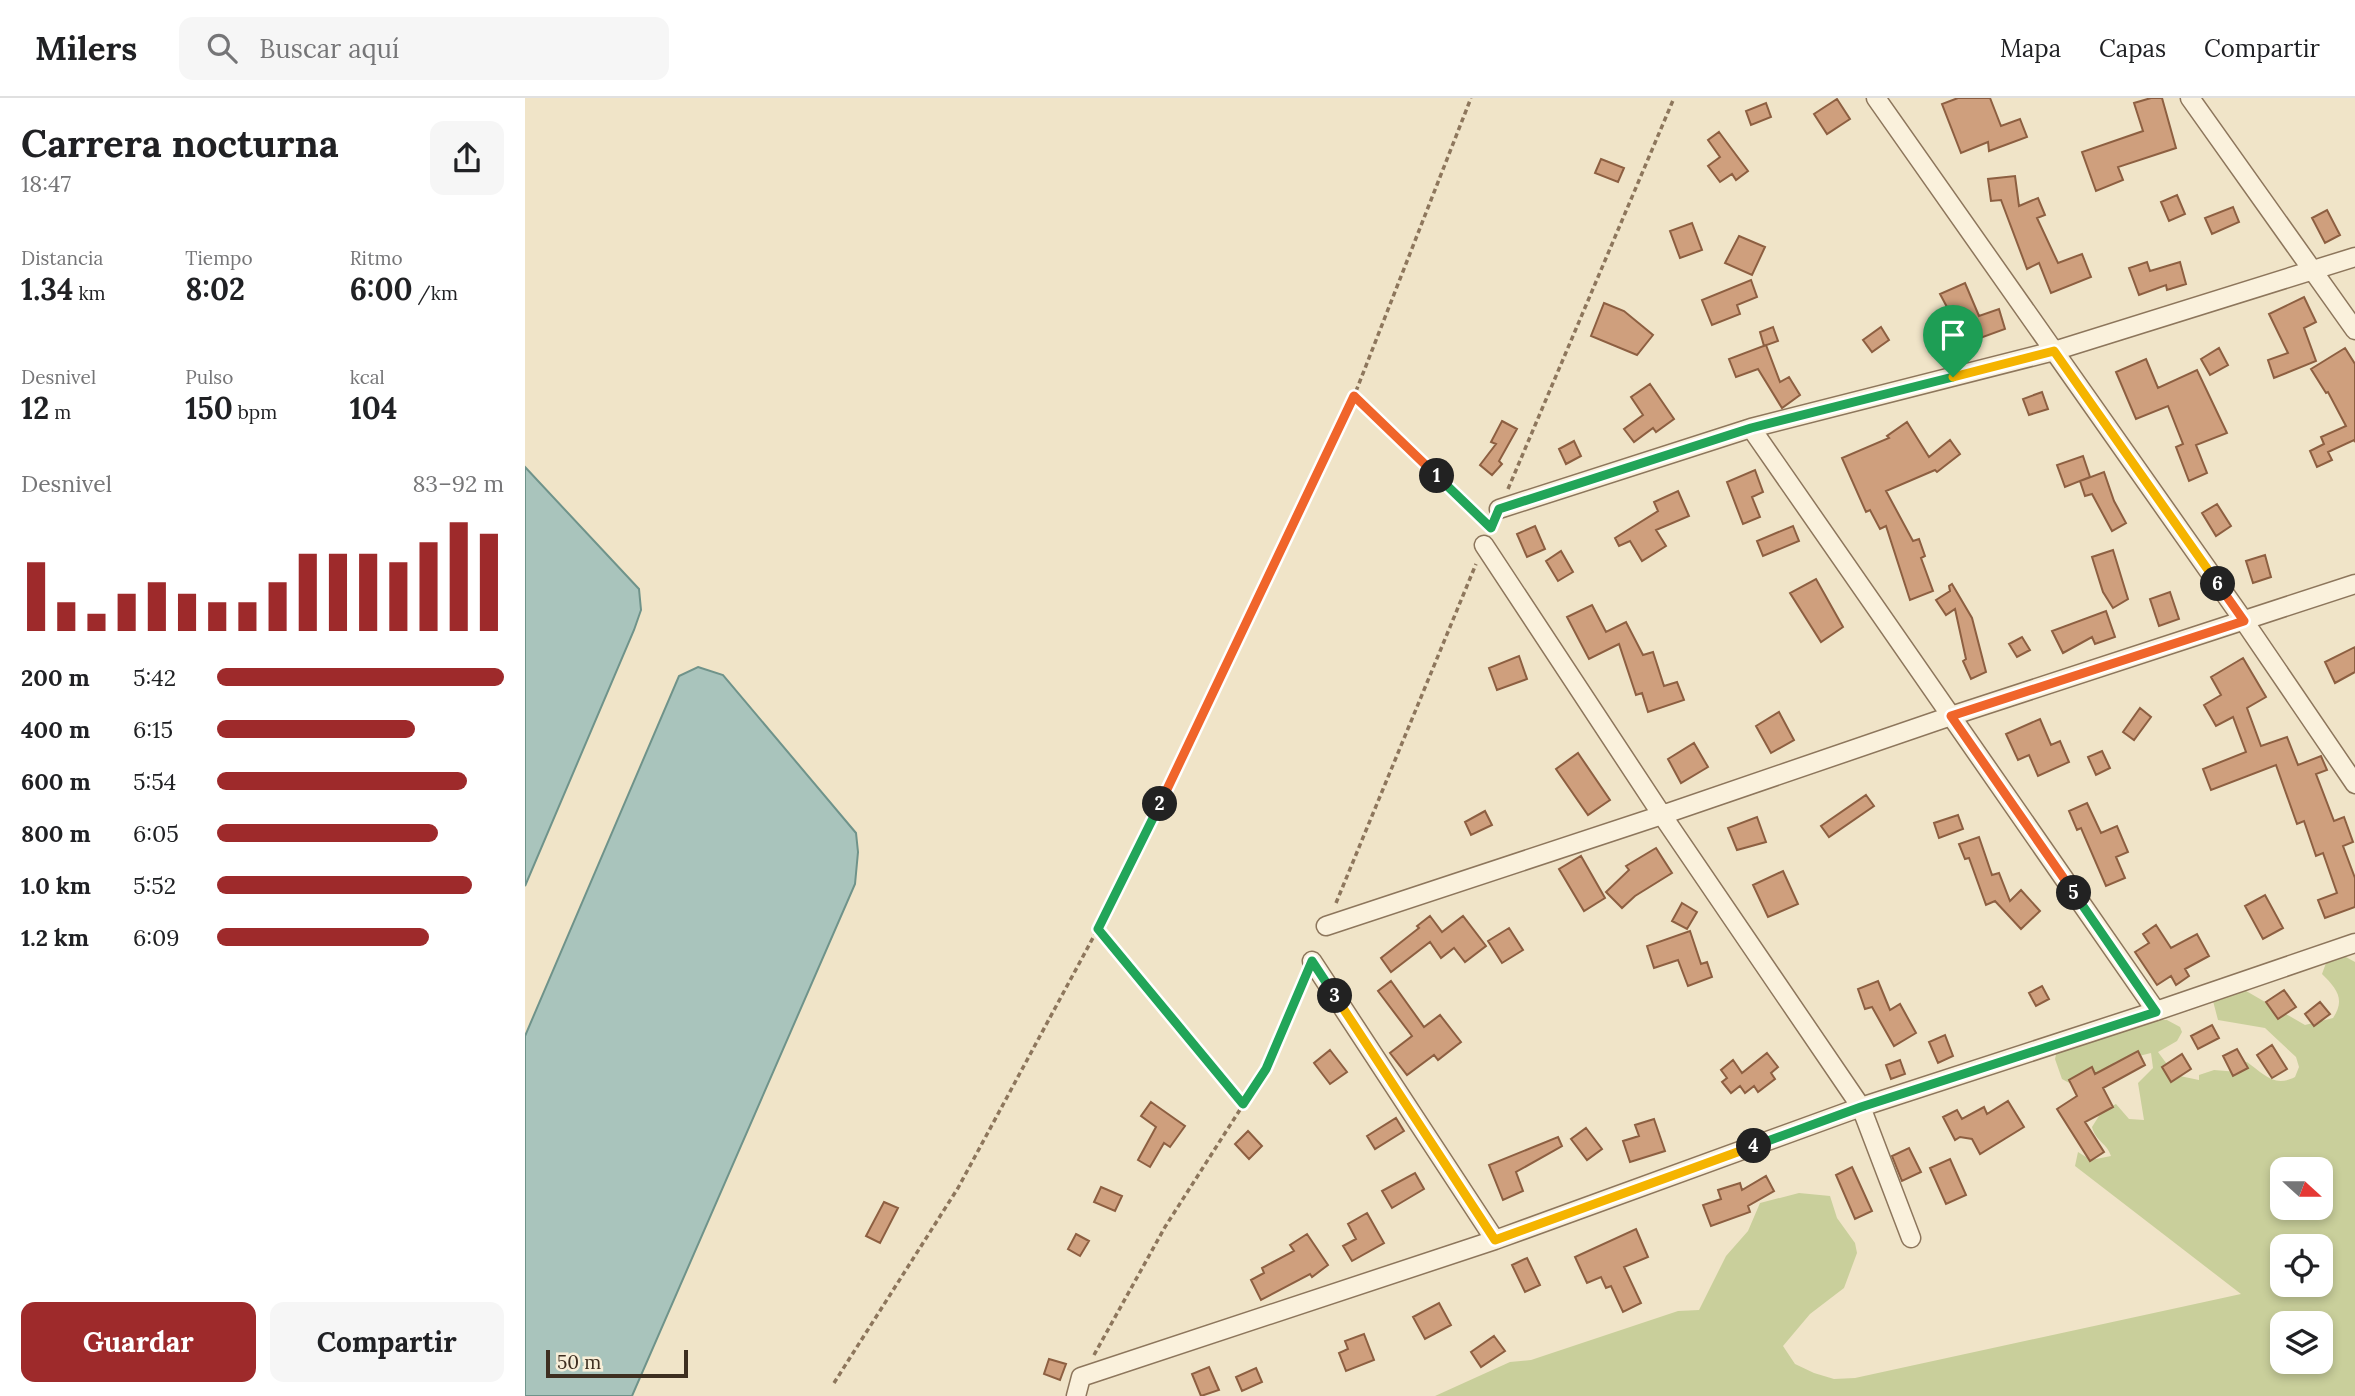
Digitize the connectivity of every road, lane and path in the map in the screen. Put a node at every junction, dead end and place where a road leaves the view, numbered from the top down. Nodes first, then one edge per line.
1 (1471, 98) edge
2 (1674, 98) edge
3 (1876, 98) edge
4 (2190, 98) edge
5 (2355, 257) edge
6 (2311, 271) junction
7 (2355, 330) edge
8 (2054, 351) junction
9 (1354, 396) junction
10 (1751, 428) junction
11 (1499, 509) joint
12 (1484, 545) junction
13 (2355, 584) edge
14 (2244, 621) junction
15 (1951, 716) junction
16 (2355, 784) edge
17 (1662, 816) junction
18 (1327, 926) joint
19 (1098, 929) junction
20 (2355, 943) edge
21 (1312, 961) joint
22 (2156, 1012) junction
23 (1243, 1104) junction
24 (1861, 1107) junction
25 (1911, 1238) dead end
26 (1495, 1240) junction
27 (1081, 1377) junction
28 (834, 1383) dead end
29 (1076, 1396) edge

1 - 9 path
2 - 11 path
3 - 8 street
4 - 6 street
5 - 6 street
6 - 7 street
6 - 8 street
8 - 10 street
8 - 14 street
9 - 12 path
9 - 19 path
10 - 11 street
10 - 15 street
12 - 17 street
12 - 18 path
13 - 14 street
14 - 15 street
14 - 16 street
15 - 17 street
15 - 22 street
17 - 18 street
17 - 24 street
19 - 23 path
19 - 28 path
20 - 22 street
21 - 23 path
21 - 26 street
22 - 24 street
23 - 27 path
24 - 25 street
24 - 26 street
26 - 27 street
27 - 29 street

